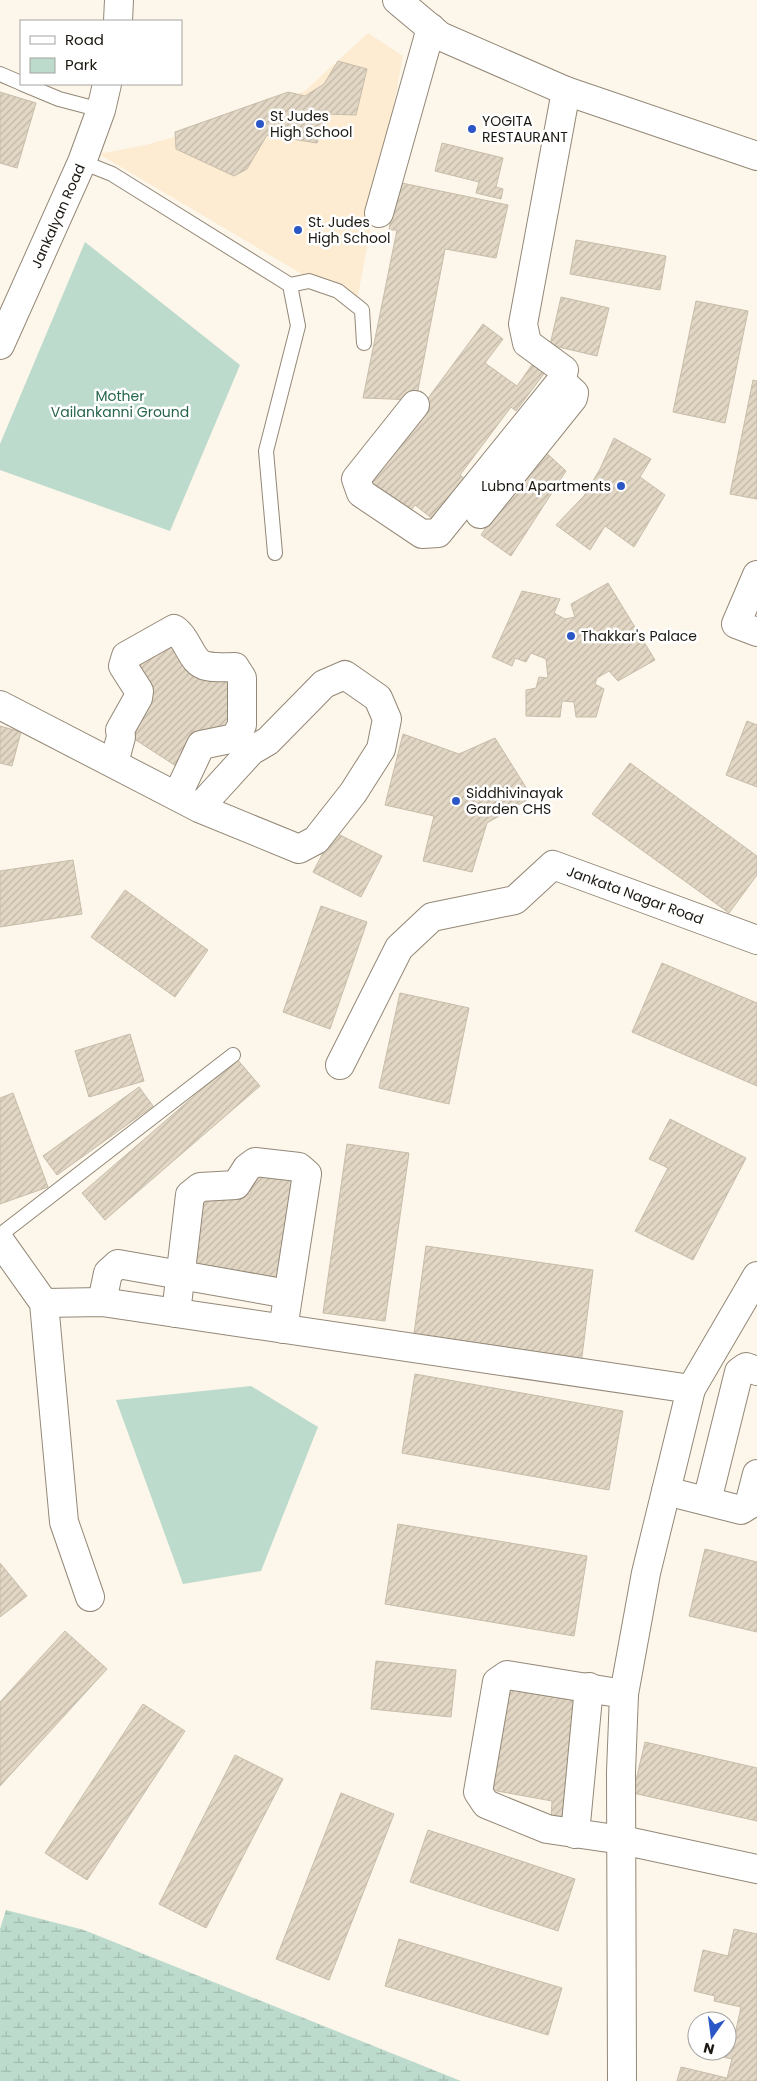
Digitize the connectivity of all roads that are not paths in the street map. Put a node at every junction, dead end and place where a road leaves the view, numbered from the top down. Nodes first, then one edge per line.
1 (119, 0) edge
2 (397, 0) edge
3 (118, 20) edge
4 (431, 28) junction
5 (0, 74) edge
6 (20, 83) edge
7 (24, 85) edge
8 (107, 85) edge
9 (566, 91) junction
10 (101, 110) junction
11 (757, 156) edge
12 (82, 162) junction
13 (379, 213) dead end
14 (290, 285) junction
15 (364, 343) dead end
16 (0, 345) edge
17 (561, 382) junction
18 (415, 405) dead end
19 (480, 514) dead end
20 (275, 553) dead end
21 (757, 575) edge
22 (757, 632) edge
23 (0, 705) edge
24 (114, 763) junction
25 (188, 802) junction
26 (757, 940) edge
27 (233, 1055) dead end
28 (340, 1065) dead end
29 (0, 1235) edge
30 (0, 1241) edge
31 (180, 1275) junction
32 (757, 1276) edge
33 (288, 1294) junction
34 (102, 1302) junction
35 (44, 1303) junction
36 (176, 1313) junction
37 (283, 1329) junction
38 (757, 1370) edge
39 (691, 1389) junction
40 (757, 1474) edge
41 (666, 1491) junction
42 (707, 1501) junction
43 (90, 1597) dead end
44 (589, 1687) junction
45 (624, 1694) junction
46 (575, 1834) junction
47 (622, 1840) junction
48 (757, 1869) edge
49 (622, 2081) edge

1 - 3 street
2 - 4 street
4 - 9 street
4 - 13 street
5 - 6 lane
7 - 10 lane
8 - 10 street, Jankalyan Road
9 - 11 street
9 - 17 street
10 - 12 street, Jankalyan Road
12 - 14 lane
12 - 16 street, Jankalyan Road
14 - 15 lane
14 - 20 lane
17 - 18 street
17 - 19 street
21 - 22 street
23 - 24 street
24 - 25 street
24 - 25 street
25 - 25 street
26 - 28 street, Jankata Nagar Road
27 - 29 lane
30 - 35 street
31 - 33 street
31 - 33 street
31 - 34 street
31 - 36 street
31 - 36 street
32 - 39 street
33 - 37 street
34 - 35 street
34 - 36 street
35 - 43 street
36 - 37 street
37 - 39 street
38 - 42 street
39 - 41 street
40 - 42 street
41 - 42 street
41 - 45 street
44 - 45 street
44 - 46 street
44 - 46 street
45 - 47 street
46 - 47 street
47 - 48 street
47 - 49 street

